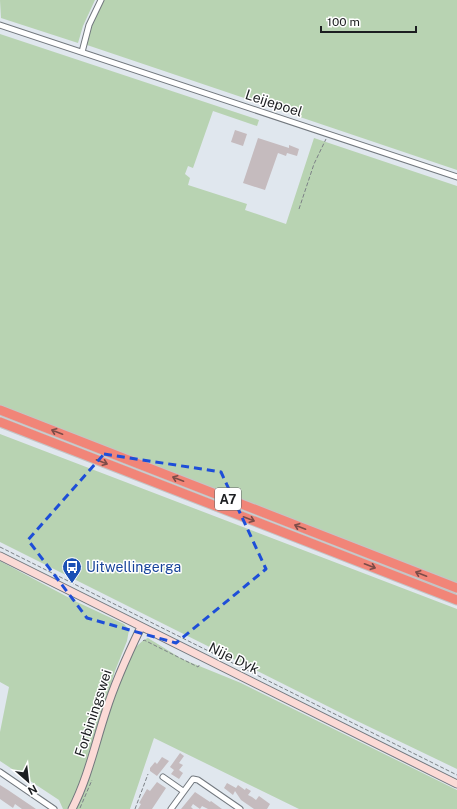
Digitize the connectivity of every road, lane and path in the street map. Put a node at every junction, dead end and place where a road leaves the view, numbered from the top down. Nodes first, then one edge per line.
1 (101, 0) edge
2 (0, 25) edge
3 (82, 52) junction
4 (324, 146) dead end
5 (457, 177) edge
6 (299, 209) dead end
7 (0, 410) edge
8 (0, 422) edge
9 (0, 548) edge
10 (0, 556) edge
11 (457, 588) edge
12 (457, 600) edge
13 (142, 627) junction
14 (140, 643) dead end
15 (200, 663) dead end
16 (0, 772) edge
17 (148, 774) dead end
18 (457, 775) edge
19 (93, 776) dead end
20 (163, 777) dead end
21 (457, 784) edge
22 (183, 791) junction
23 (54, 809) edge
24 (72, 809) edge
25 (80, 809) edge
26 (135, 809) edge
27 (171, 809) edge
28 (240, 809) edge

1 - 3 street
2 - 3 street, Leijepoel
3 - 5 street, Leijepoel
4 - 6 path
11 -> 7 highway, A7
8 -> 12 highway, A7
9 - 18 path, Nije Dyk
10 - 13 street, Nije Dyk
13 - 21 street, Nije Dyk
13 - 24 street, Forbiningswei
14 - 15 path
16 - 23 street
17 - 26 path
19 - 25 path
20 - 22 street
22 - 27 street
22 - 28 street

